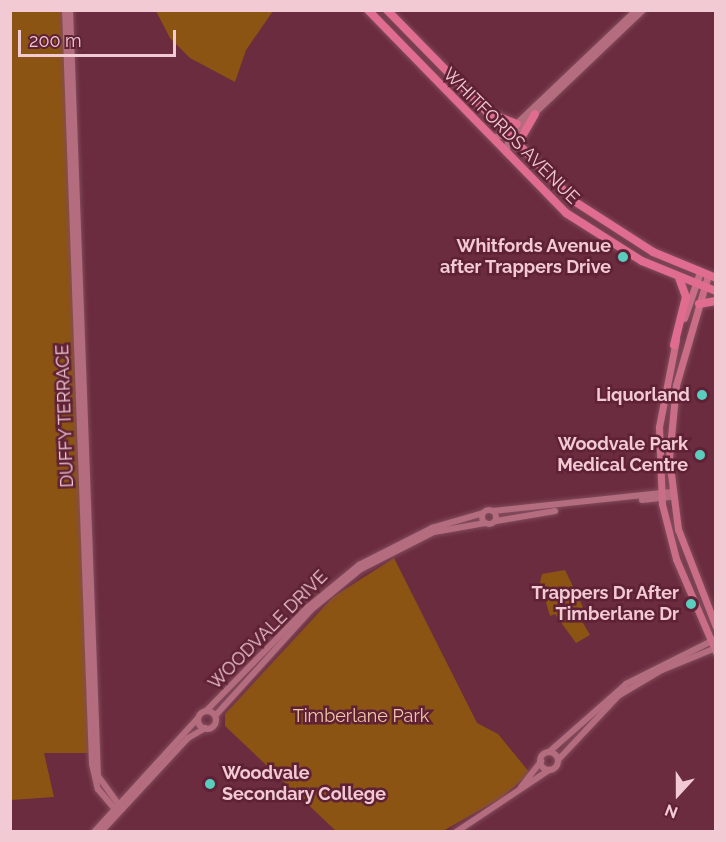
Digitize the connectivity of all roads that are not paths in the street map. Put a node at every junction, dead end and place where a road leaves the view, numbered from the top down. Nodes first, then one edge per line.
1 (65, 10) edge
2 (70, 10) edge
3 (368, 10) edge
4 (387, 10) edge
5 (636, 10) edge
6 (643, 10) edge
7 (469, 98) junction
8 (535, 114) junction
9 (517, 124) junction
10 (477, 127) junction
11 (507, 137) junction
12 (516, 147) junction
13 (510, 161) junction
14 (708, 275) edge
15 (679, 278) junction
16 (696, 284) junction
17 (704, 287) junction
18 (716, 291) edge
19 (716, 301) edge
20 (699, 304) junction
21 (674, 345) junction
22 (671, 495) junction
23 (662, 496) junction
24 (493, 511) junction
25 (483, 513) junction
26 (496, 521) junction
27 (485, 523) junction
28 (716, 627) edge
29 (714, 646) edge
30 (206, 711) junction
31 (215, 716) junction
32 (198, 718) junction
33 (205, 728) junction
34 (549, 752) junction
35 (558, 760) junction
36 (540, 761) junction
37 (549, 770) junction
38 (512, 796) junction
39 (119, 809) junction
40 (94, 831) edge
41 (101, 831) edge
42 (456, 831) edge

1 - 39 street, DUFFY TERRACE
2 - 39 street, DUFFY TERRACE
3 - 10 main road, WHITFORDS AVENUE
4 - 7 main road, WHITFORDS AVENUE
5 - 9 street
6 - 8 street
7 - 9 main road
7 - 11 main road, WHITFORDS AVENUE
8 - 11 street
8 - 12 main road
9 - 11 street
10 - 11 street
10 - 13 main road, WHITFORDS AVENUE
11 - 12 main road, WHITFORDS AVENUE
11 - 13 street
12 - 14 main road, WHITFORDS AVENUE
13 - 15 main road, WHITFORDS AVENUE
14 - 16 main road
14 - 17 main road
15 - 16 main road, WHITFORDS AVENUE
15 - 21 main road
16 - 17 main road, WHITFORDS AVENUE
16 - 21 main road
17 - 18 main road, WHITFORDS AVENUE
17 - 20 main road
19 - 20 main road
20 - 22 main road
21 - 23 main road
22 - 23 street
22 - 28 main road
23 - 24 street
23 - 26 street
23 - 29 main road
24 - 25 street, WOODVALE DRIVE
24 - 26 street
25 - 27 street
25 - 30 street, WOODVALE DRIVE
26 - 27 street, WOODVALE DRIVE
27 - 31 street, WOODVALE DRIVE
29 - 34 street
29 - 35 street
30 - 31 street
30 - 32 street, WOODVALE DRIVE
31 - 33 street, WOODVALE DRIVE
32 - 33 street
32 - 39 street
33 - 39 street
34 - 35 street
34 - 36 street
35 - 37 street
36 - 37 street
36 - 38 street
37 - 38 street
38 - 42 street
39 - 40 street
39 - 41 street

